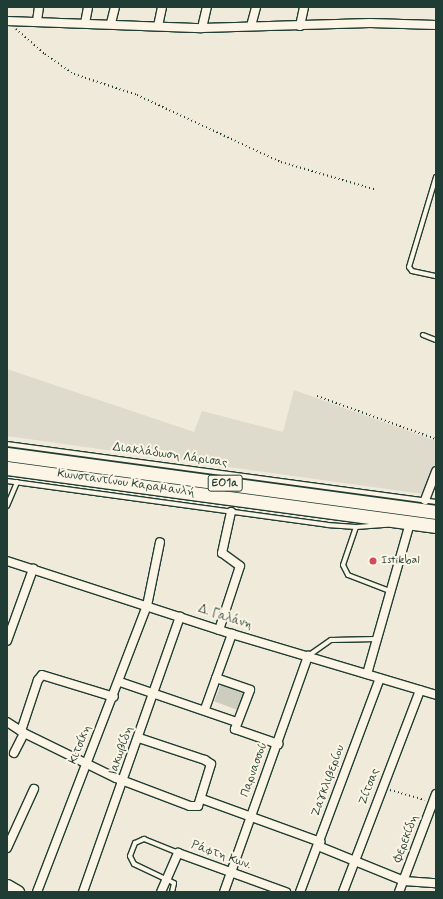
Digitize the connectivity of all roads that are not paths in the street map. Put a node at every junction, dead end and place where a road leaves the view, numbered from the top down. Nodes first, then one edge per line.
1 (39, 7) edge
2 (88, 7) edge
3 (115, 7) edge
4 (162, 7) edge
5 (207, 7) edge
6 (256, 7) edge
7 (304, 7) edge
8 (7, 21) edge
9 (37, 21) junction
10 (85, 23) junction
11 (111, 23) junction
12 (436, 25) edge
13 (158, 26) junction
14 (251, 26) junction
15 (300, 26) junction
16 (202, 28) junction
17 (436, 177) edge
18 (436, 276) edge
19 (423, 335) dead end
20 (436, 340) edge
21 (7, 444) edge
22 (7, 454) edge
23 (7, 468) edge
24 (436, 471) edge
25 (7, 481) edge
26 (17, 482) junction
27 (425, 500) junction
28 (436, 502) edge
29 (7, 506) edge
30 (231, 512) junction
31 (436, 512) edge
32 (410, 523) junction
33 (436, 526) edge
34 (356, 527) junction
35 (160, 542) dead end
36 (7, 561) edge
37 (33, 569) junction
38 (390, 591) junction
39 (147, 606) junction
40 (180, 617) junction
41 (219, 630) junction
42 (232, 634) junction
43 (377, 639) junction
44 (7, 641) edge
45 (308, 656) junction
46 (367, 674) junction
47 (216, 678) junction
48 (380, 678) junction
49 (120, 682) junction
50 (420, 690) junction
51 (154, 693) junction
52 (436, 695) edge
53 (114, 697) junction
54 (205, 709) junction
55 (7, 722) edge
56 (237, 722) junction
57 (22, 732) junction
58 (139, 738) junction
59 (278, 744) junction
60 (14, 754) dead end
61 (86, 764) junction
62 (124, 781) junction
63 (34, 789) dead end
64 (436, 794) edge
65 (202, 799) junction
66 (251, 819) junction
67 (319, 844) junction
68 (7, 848) edge
69 (178, 853) junction
70 (354, 862) junction
71 (232, 872) junction
72 (167, 878) junction
73 (404, 881) junction
74 (436, 883) edge
75 (7, 886) edge
76 (17, 892) edge
77 (38, 892) edge
78 (83, 892) edge
79 (161, 892) edge
80 (172, 892) edge
81 (224, 892) edge
82 (286, 892) edge
83 (300, 892) edge
84 (343, 892) edge
85 (399, 892) edge

1 - 9 street
2 - 10 street
3 - 11 street
4 - 13 street
5 - 16 street
6 - 14 street
7 - 15 street
8 - 9 street
9 - 10 street
10 - 11 street
11 - 13 street
12 - 15 street
13 - 16 street
14 - 15 street
14 - 16 street
17 - 18 lane
19 - 20 lane
21 - 27 lane, Διακλάδωση Λάρισας
22 - 31 main road, Κωνσταντίνου Καραμανλή / ΕΟ1α
23 - 32 main road, Κωνσταντίνου Καραμανλή / ΕΟ1α
24 - 27 street
25 - 26 lane
26 - 29 lane
26 - 30 lane
27 - 28 lane, Διακλάδωση Λάρισας
30 - 34 lane
30 - 41 street
32 - 33 main road, Κωνσταντίνου Καραμανλή / ΕΟ1α
32 - 34 lane
32 - 38 street
34 - 38 lane
35 - 39 street, Κιτσίκη
36 - 37 street, Δ. Γαλάνη
37 - 39 street, Δ. Γαλάνη
37 - 44 street
38 - 43 street
39 - 40 street, Δ. Γαλάνη
39 - 49 street, Κιτσίκη
40 - 41 street, Δ. Γαλάνη
40 - 51 street, Ιακωβίδη
41 - 42 street, Δ. Γαλάνη
42 - 45 street, Δ. Γαλάνη
42 - 47 street
43 - 45 lane
43 - 46 street
45 - 46 street, Δ. Γαλάνη
45 - 59 street, Παρνασσού
46 - 48 street, Δ. Γαλάνη
47 - 54 street
47 - 56 street
48 - 50 street, Δ. Γαλάνη
48 - 67 street, Ζαγκλιβερίου
49 - 51 street
49 - 53 street, Κιτσίκη
50 - 52 street, Δ. Γαλάνη
50 - 70 street, Ζίτσας
51 - 54 street
51 - 58 street, Ιακωβίδη
53 - 57 street
53 - 61 street, Κιτσίκη
54 - 56 street
55 - 57 street
56 - 59 street
57 - 60 street
57 - 61 street
58 - 62 street, Ιακωβίδη
58 - 65 street
59 - 66 street, Παρνασσού
61 - 62 street
61 - 77 street, Κιτσίκη
62 - 65 street
62 - 78 street, Ιακωβίδη
63 - 68 street
64 - 73 street, Φερεκίδη
65 - 66 street
66 - 67 street
66 - 71 street, Παρνασσού
67 - 70 street
67 - 83 street, Ζαγκλιβερίου
69 - 71 street, Ράφτη Κων.
69 - 72 street
69 - 72 lane, Ράφτη Κων.
70 - 73 street
70 - 84 street, Ζίτσας
71 - 81 street, Παρνασσού
71 - 82 street, Ράφτη Κων.
72 - 79 street
72 - 80 lane
73 - 74 street
73 - 85 street, Φερεκίδη
75 - 76 main road

